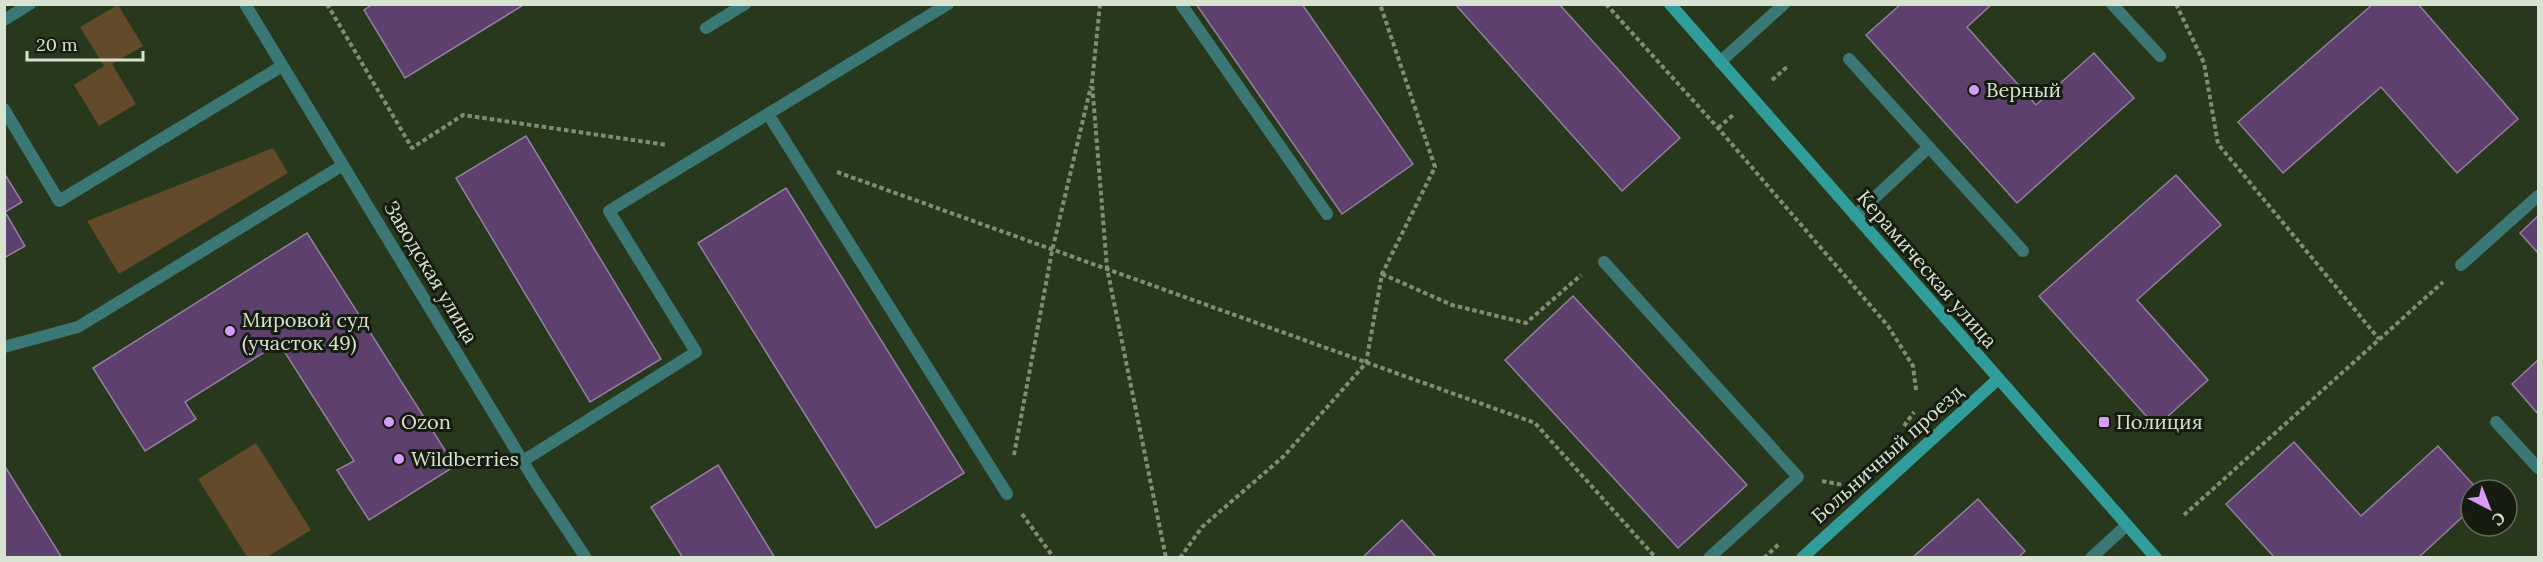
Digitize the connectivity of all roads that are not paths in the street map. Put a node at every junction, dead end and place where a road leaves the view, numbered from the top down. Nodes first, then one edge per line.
1 (30, 4) edge
2 (245, 4) edge
3 (745, 4) edge
4 (948, 4) edge
5 (1181, 4) edge
6 (1670, 4) edge
7 (1784, 4) edge
8 (2112, 4) edge
9 (4, 20) edge
10 (706, 28) dead end
11 (2160, 56) dead end
12 (1849, 59) dead end
13 (1720, 62) junction
14 (282, 66) junction
15 (4, 109) edge
16 (768, 114) junction
17 (1929, 147) junction
18 (343, 165) junction
19 (2538, 195) edge
20 (1326, 214) dead end
21 (1855, 216) junction
22 (2023, 251) dead end
23 (1604, 262) dead end
24 (2461, 265) road end
25 (4, 348) edge
26 (1998, 379) junction
27 (2496, 422) dead end
28 (523, 461) junction
29 (2538, 468) edge
30 (1007, 494) road end
31 (2127, 525) junction
32 (586, 558) edge
33 (1709, 558) edge
34 (1802, 558) edge
35 (2091, 558) edge
36 (2156, 558) edge

1 - 9 street
2 - 14 street, Заводская улица
3 - 10 street
4 - 16 street
5 - 20 street
6 - 13 main road, Керамическая улица
7 - 13 street
8 - 11 street
12 - 17 street
13 - 21 main road, Керамическая улица
14 - 15 street
14 - 18 street, Заводская улица
16 - 28 street
16 - 30 street
17 - 21 street
17 - 22 street
18 - 25 street
18 - 28 street, Заводская улица
19 - 24 street
21 - 26 main road, Керамическая улица
23 - 33 street
26 - 31 main road, Керамическая улица
26 - 34 main road, Больничный проезд
27 - 29 street
28 - 32 street, Заводская улица
31 - 35 street
31 - 36 main road, Керамическая улица

